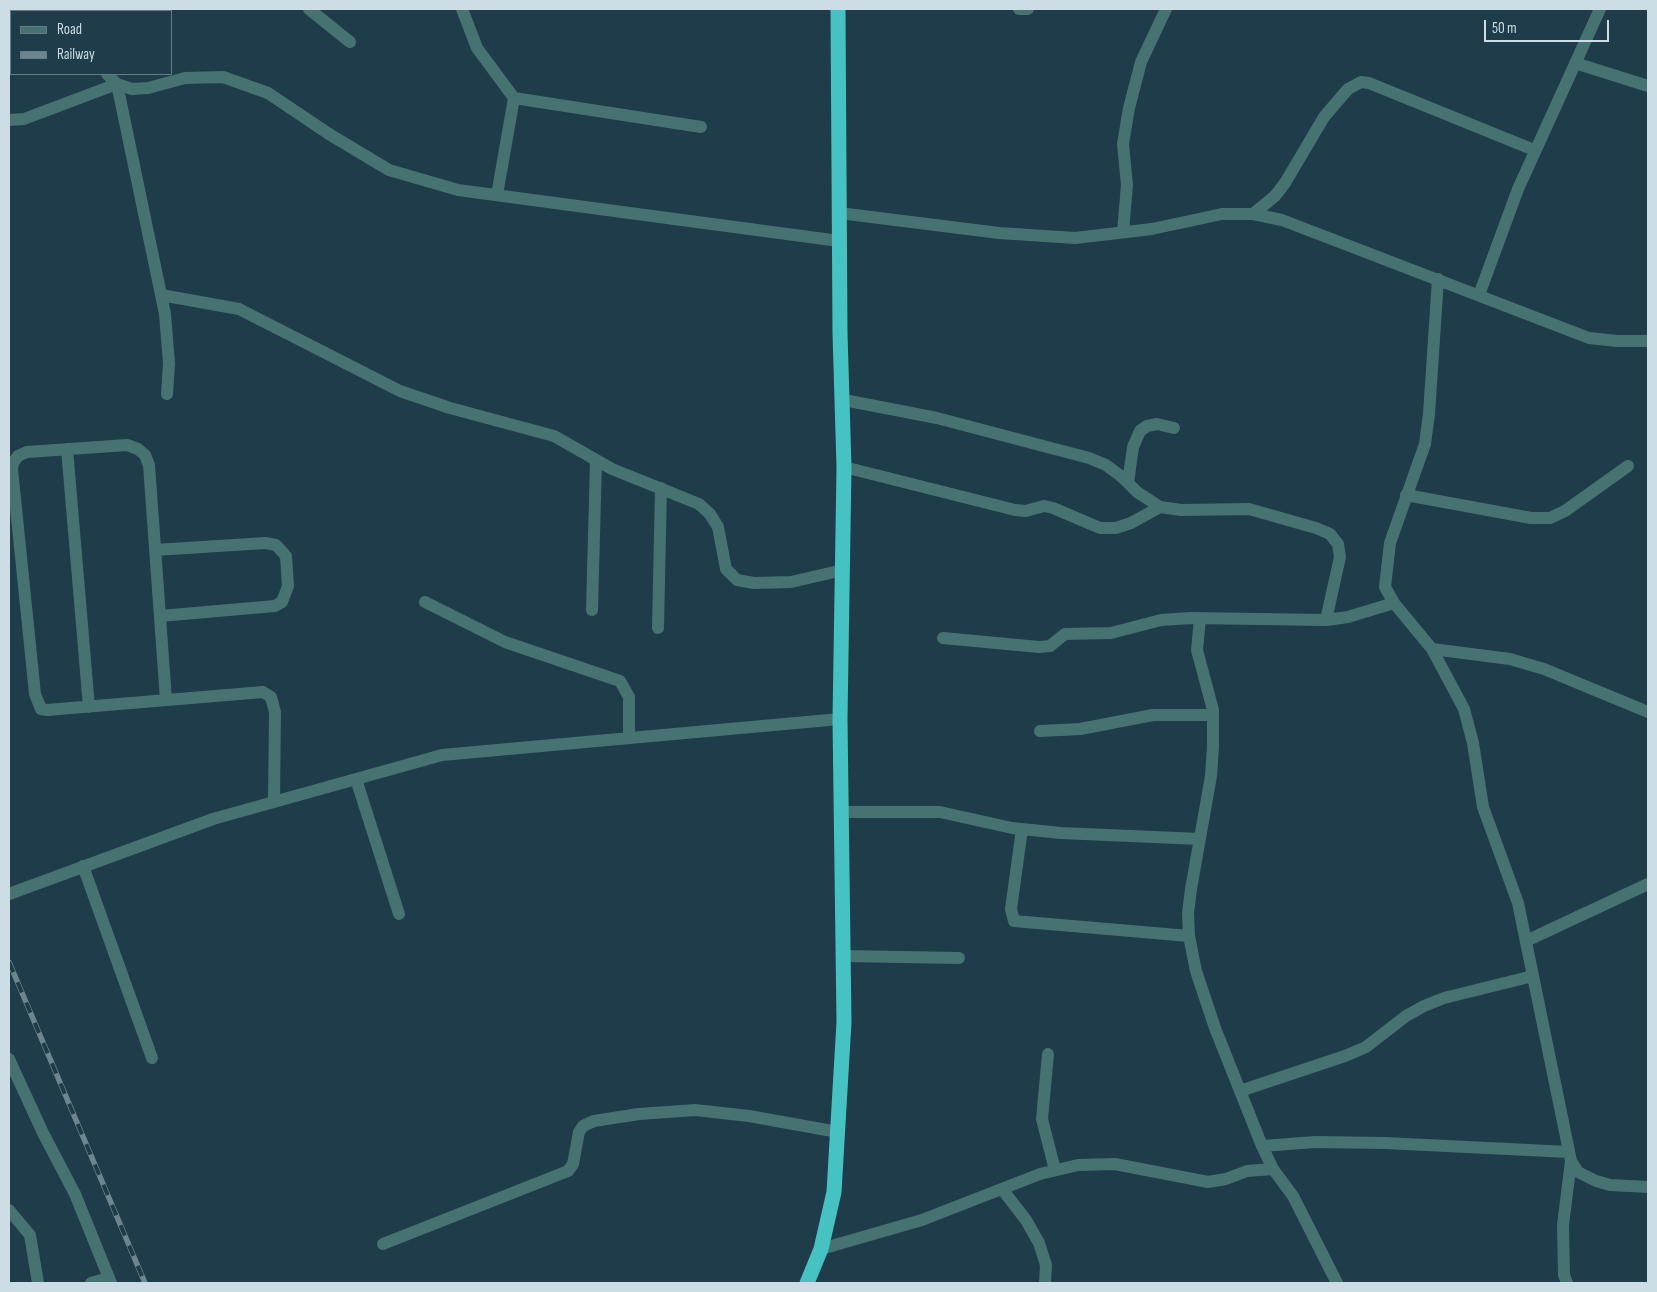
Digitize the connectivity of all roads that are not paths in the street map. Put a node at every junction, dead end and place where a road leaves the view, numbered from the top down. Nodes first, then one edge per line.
1 (309, 9) edge
2 (462, 9) edge
3 (838, 9) edge
4 (1019, 9) edge
5 (1028, 9) edge
6 (1166, 9) edge
7 (1600, 9) edge
8 (350, 42) dead end
9 (1575, 63) junction
10 (108, 75) edge
11 (117, 84) junction
12 (1648, 86) edge
13 (514, 98) junction
14 (9, 120) edge
15 (701, 127) dead end
16 (1534, 150) junction
17 (497, 195) junction
18 (839, 213) junction
19 (1253, 214) junction
20 (1123, 232) junction
21 (839, 241) junction
22 (1438, 279) junction
23 (1479, 295) junction
24 (162, 296) junction
25 (1648, 341) edge
26 (167, 394) dead end
27 (844, 400) junction
28 (1174, 428) dead end
29 (67, 449) junction
30 (596, 461) junction
31 (1628, 466) dead end
32 (844, 467) junction
33 (1128, 483) junction
34 (661, 488) junction
35 (1406, 495) junction
36 (1160, 506) junction
37 (155, 550) junction
38 (843, 570) junction
39 (425, 602) dead end
40 (1394, 603) junction
41 (592, 610) dead end
42 (160, 616) junction
43 (1200, 618) junction
44 (1326, 620) junction
45 (658, 628) dead end
46 (943, 638) dead end
47 (1432, 649) junction
48 (166, 700) junction
49 (89, 706) junction
50 (1648, 712) edge
51 (1213, 715) junction
52 (840, 718) junction
53 (1040, 731) dead end
54 (629, 738) junction
55 (356, 779) junction
56 (274, 802) junction
57 (842, 812) junction
58 (1022, 828) junction
59 (1200, 839) junction
60 (84, 866) junction
61 (1648, 884) edge
62 (9, 894) edge
63 (399, 914) dead end
64 (1189, 936) junction
65 (1526, 941) junction
66 (843, 956) junction
67 (959, 958) dead end
68 (1533, 976) junction
69 (1048, 1054) dead end
70 (152, 1058) dead end
71 (9, 1059) edge
72 (1240, 1091) junction
73 (838, 1132) junction
74 (1262, 1146) junction
75 (1570, 1157) junction
76 (1274, 1169) junction
77 (1055, 1170) junction
78 (1648, 1187) edge
79 (1002, 1188) junction
80 (9, 1210) edge
81 (383, 1244) dead end
82 (820, 1249) junction
83 (110, 1280) edge
84 (38, 1283) edge
85 (91, 1283) edge
86 (806, 1283) edge
87 (1045, 1283) edge
88 (1337, 1283) edge
89 (1567, 1283) edge

1 - 8 street
2 - 13 street
3 - 18 highway
4 - 5 street
6 - 20 street
7 - 9 street
9 - 12 street
9 - 16 street
10 - 11 street
11 - 14 street
11 - 17 street
11 - 24 street
13 - 15 street
13 - 17 street
16 - 19 street
16 - 23 street
17 - 21 street
18 - 20 street
18 - 21 highway
19 - 20 street
19 - 22 street
21 - 27 highway
22 - 23 street
22 - 35 street
23 - 25 street
24 - 26 street
24 - 30 street
27 - 32 highway
27 - 33 street
28 - 33 street
29 - 37 street
29 - 49 street
29 - 49 street
30 - 34 street
30 - 41 street
31 - 35 street
32 - 36 street
32 - 38 highway
33 - 36 street
34 - 38 street
34 - 45 street
35 - 40 street
36 - 44 street
37 - 42 street
37 - 42 street
38 - 52 highway
39 - 54 street
40 - 44 street
40 - 47 street
42 - 48 street
43 - 44 street
43 - 46 street
43 - 51 street
47 - 50 street
47 - 65 street
48 - 49 street
48 - 56 street
51 - 53 street
51 - 59 street
52 - 54 street
52 - 57 highway
54 - 55 street
55 - 56 street
55 - 63 street
56 - 60 street
57 - 58 street
57 - 66 highway
58 - 59 street
58 - 64 street
59 - 64 street
60 - 62 street
60 - 70 street
61 - 65 street
64 - 72 street
65 - 68 street
66 - 67 street
66 - 73 highway
68 - 72 street
68 - 75 street
69 - 77 street
71 - 83 street
72 - 74 street
73 - 81 street
73 - 82 highway
74 - 75 street
74 - 76 street
75 - 78 street
75 - 89 street
76 - 77 street
76 - 88 street
77 - 79 street
79 - 82 street
79 - 87 street
80 - 84 street
82 - 86 highway
83 - 85 street

